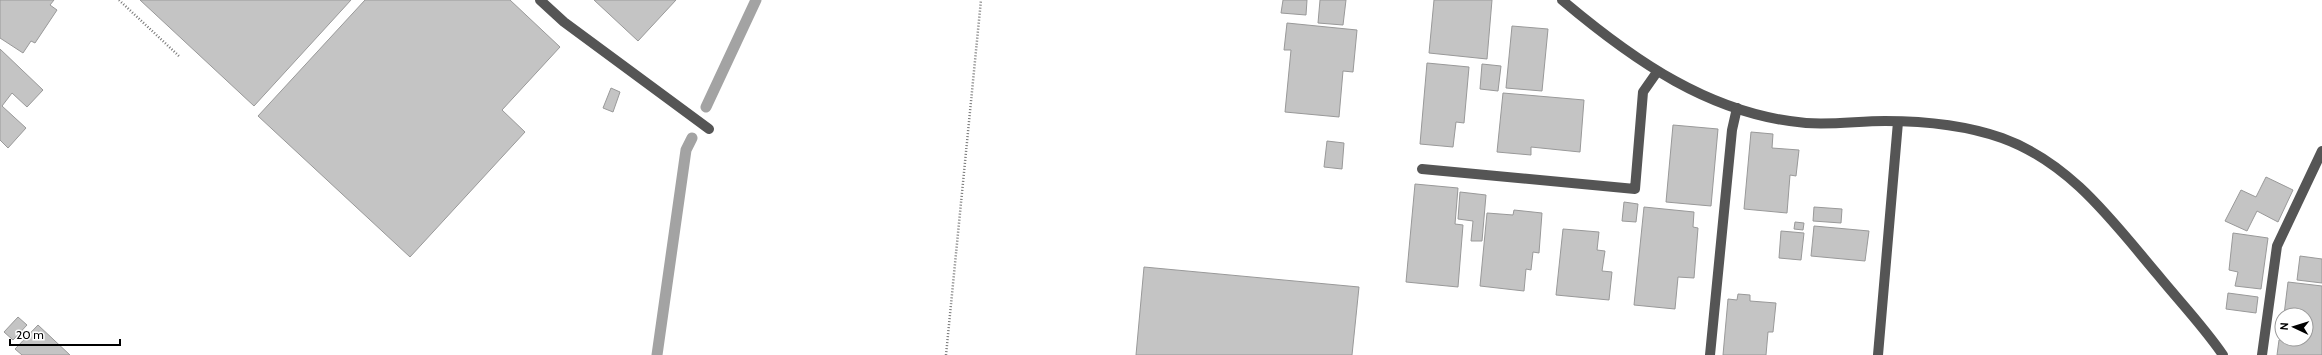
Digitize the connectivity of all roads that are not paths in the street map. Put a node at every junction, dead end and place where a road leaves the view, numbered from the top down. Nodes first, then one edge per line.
1 (540, 0) edge
2 (1562, 0) edge
3 (1657, 72) junction
4 (1737, 108) junction
5 (1898, 122) junction
6 (709, 129) dead end
7 (2322, 151) edge
8 (1422, 169) dead end
9 (1710, 355) edge
10 (1878, 355) edge
11 (2223, 355) edge
12 (2262, 355) edge

1 - 6 street
2 - 3 street
3 - 4 street
3 - 8 street
4 - 5 street
4 - 9 street
5 - 10 street
5 - 11 street
7 - 12 street

